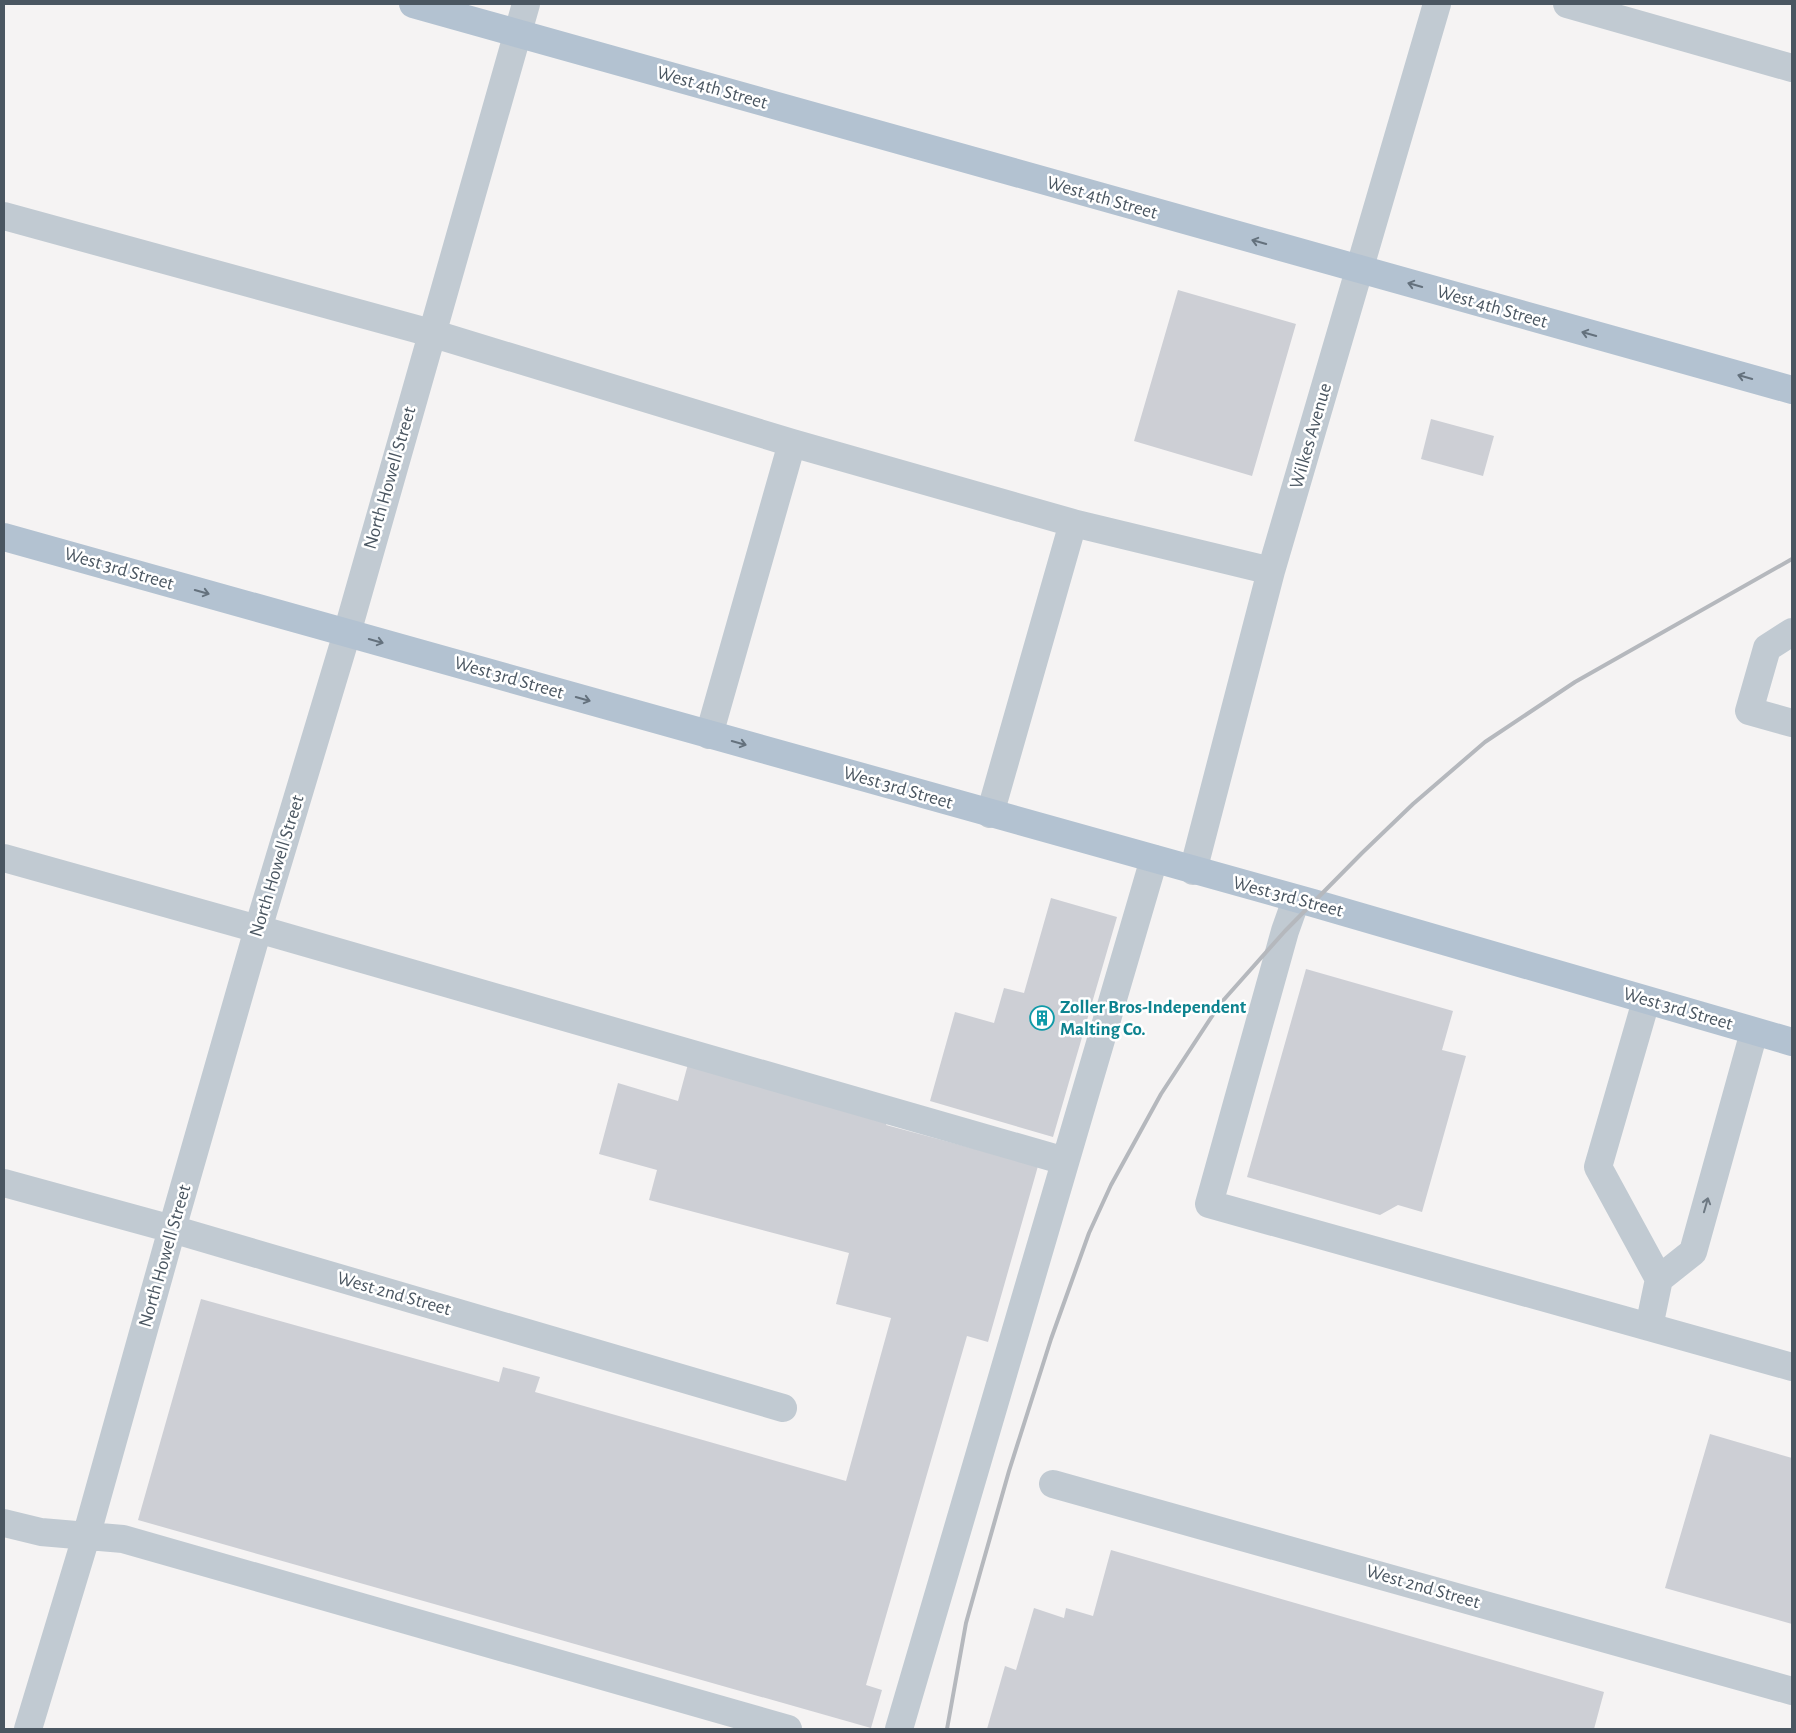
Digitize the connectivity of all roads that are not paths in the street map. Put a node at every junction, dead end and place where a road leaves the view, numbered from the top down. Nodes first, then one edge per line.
1 (413, 4) edge
2 (526, 4) edge
3 (1437, 4) edge
4 (1567, 4) edge
5 (517, 34) junction
6 (1792, 68) edge
7 (4, 216) edge
8 (1358, 270) junction
9 (431, 333) junction
10 (1792, 390) edge
11 (792, 443) junction
12 (1073, 522) junction
13 (4, 537) edge
14 (1272, 571) junction
15 (1792, 632) edge
16 (347, 633) junction
17 (1792, 723) edge
18 (709, 735) junction
19 (990, 814) junction
20 (4, 858) edge
21 (1154, 859) junction
22 (1193, 871) junction
23 (1296, 900) junction
24 (258, 929) junction
25 (1646, 1001) junction
26 (1754, 1032) junction
27 (1792, 1042) edge
28 (1065, 1161) junction
29 (4, 1183) edge
30 (172, 1229) junction
31 (1659, 1279) junction
32 (1649, 1327) junction
33 (1792, 1367) edge
34 (783, 1408) dead end
35 (1053, 1484) dead end
36 (4, 1523) edge
37 (86, 1537) junction
38 (1792, 1691) edge
39 (28, 1729) edge
40 (788, 1729) edge
41 (899, 1729) edge

1 - 5 main road, West 4th Street
2 - 5 street, North Howell Street
3 - 8 street, Wilkes Avenue
4 - 6 street
8 -> 5 main road, West 4th Street
5 - 9 street, North Howell Street
7 - 9 street
10 -> 8 main road, West 4th Street
8 - 14 street, Wilkes Avenue
9 - 11 street
9 - 16 street, North Howell Street
11 - 12 street
11 - 18 street
12 - 14 street
12 - 19 street
13 -> 16 main road, West 3rd Street
14 - 22 street, Wilkes Avenue
15 - 17 street
16 -> 18 main road, West 3rd Street
16 - 24 street, North Howell Street
18 -> 19 main road, West 3rd Street
19 - 21 main road, West 3rd Street
20 - 24 street
21 - 22 main road, West 3rd Street
21 - 28 street
22 - 23 main road, West 3rd Street
23 - 25 main road, West 3rd Street
23 - 32 street
24 - 28 street
24 - 30 street, North Howell Street
25 - 26 main road, West 3rd Street
25 - 31 street
26 - 27 main road, West 3rd Street
31 -> 26 street
28 - 41 street
29 - 30 street, West 2nd Street
30 - 34 street, West 2nd Street
30 - 37 street, North Howell Street
31 - 32 street
32 - 33 street
35 - 38 street, West 2nd Street
36 - 37 street
37 - 39 street, North Howell Street
37 - 40 street

